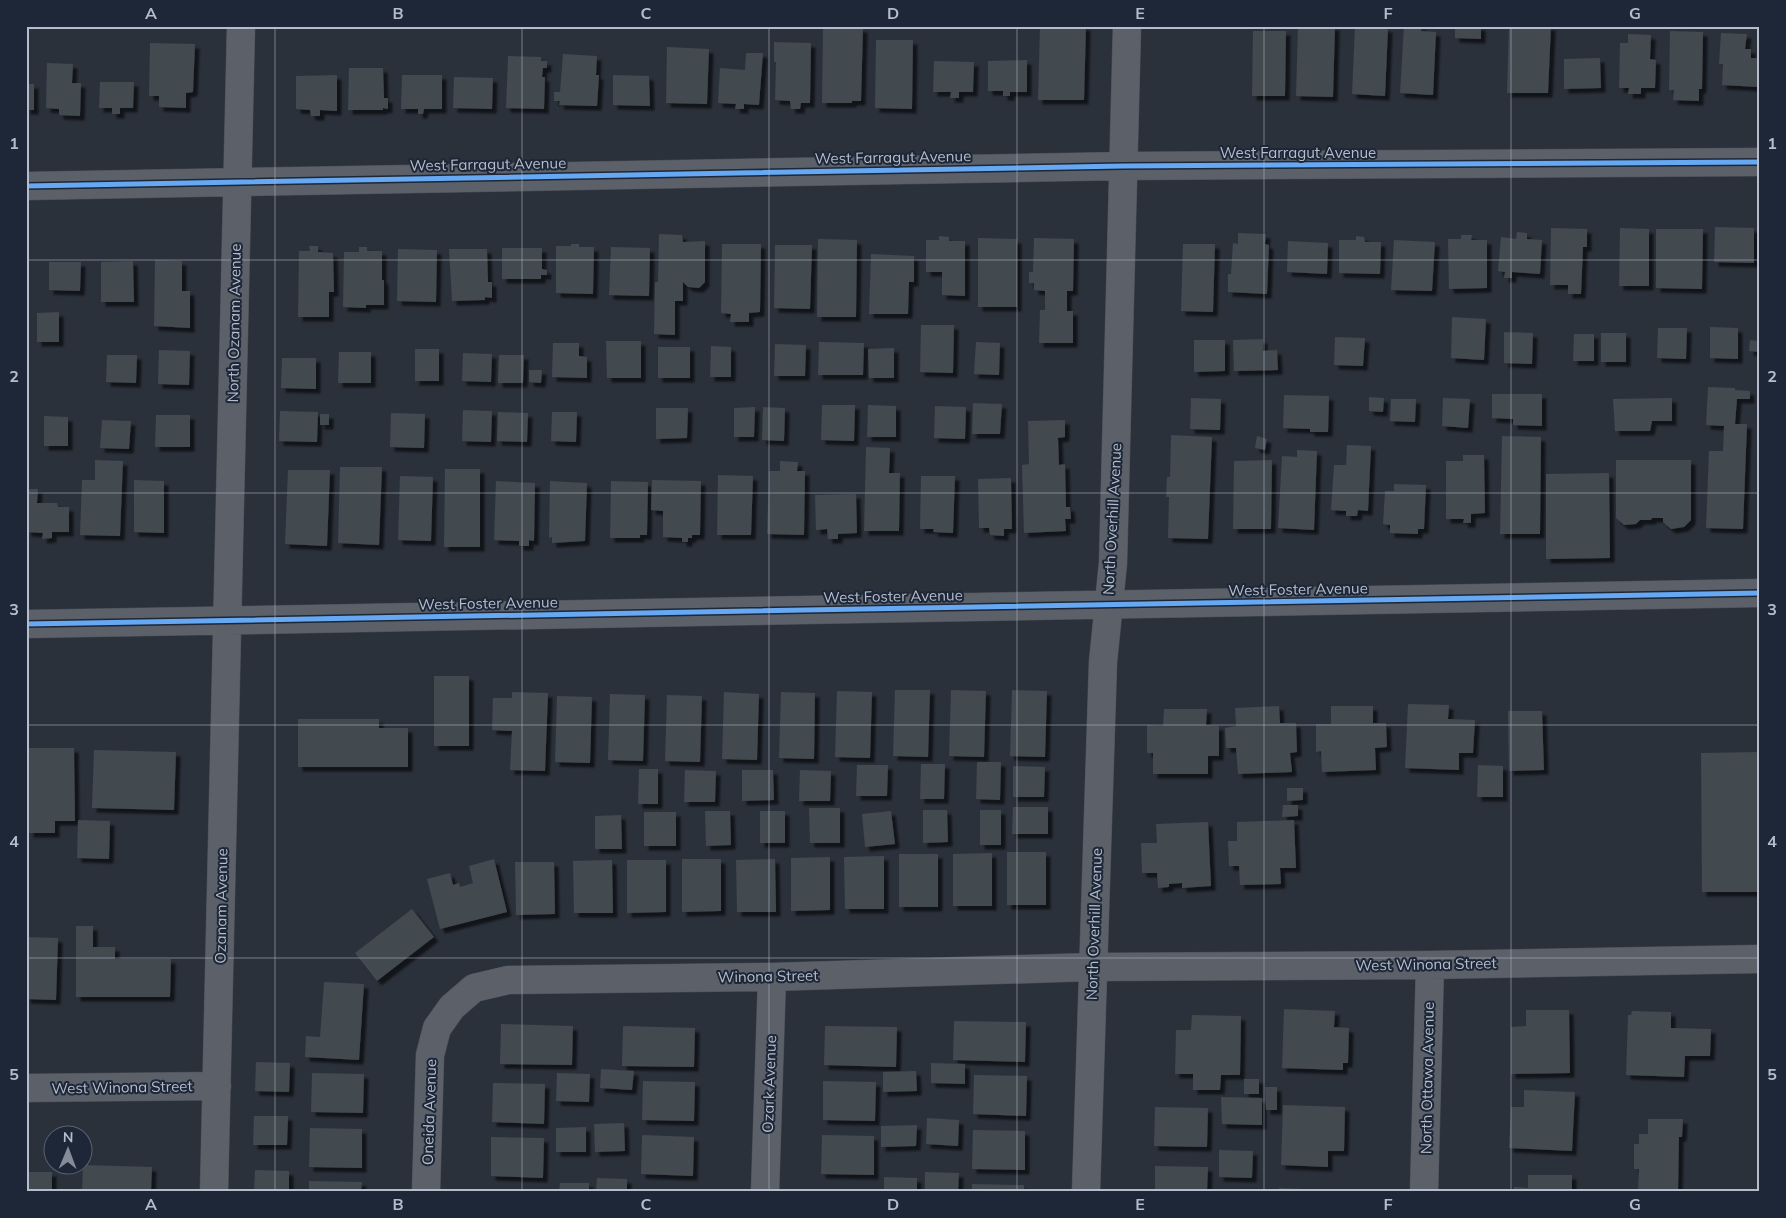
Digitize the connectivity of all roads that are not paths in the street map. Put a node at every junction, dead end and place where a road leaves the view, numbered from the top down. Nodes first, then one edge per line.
1 (241, 26) edge
2 (1127, 26) edge
3 (1760, 162) edge
4 (1123, 166) junction
5 (237, 181) junction
6 (26, 186) edge
7 (1760, 593) edge
8 (1108, 605) junction
9 (227, 620) junction
10 (26, 624) edge
11 (1760, 959) edge
12 (1430, 965) junction
13 (1092, 967) junction
14 (772, 976) junction
15 (452, 1007) joint
16 (217, 1086) junction
17 (26, 1088) edge
18 (214, 1192) edge
19 (426, 1192) edge
20 (766, 1192) edge
21 (1086, 1192) edge
22 (1424, 1192) edge

1 - 5 street, North Ozanam Avenue
2 - 4 street, North Overhill Avenue
3 - 4 street, West Farragut Avenue
4 - 5 street, West Farragut Avenue
4 - 8 street, North Overhill Avenue
5 - 6 street, West Farragut Avenue
5 - 9 street, North Ozanam Avenue
7 - 8 street, West Foster Avenue
8 - 9 street, West Foster Avenue
8 - 13 street, North Overhill Avenue
9 - 10 street, West Foster Avenue
9 - 16 street, Ozanam Avenue
11 - 12 street, West Winona Street
12 - 13 street, West Winona Street
12 - 22 street, North Ottawa Avenue
13 - 14 street, Winona Street
13 - 21 street, North Overhill Avenue
14 - 15 street, Winona Street
14 - 20 street, Ozark Avenue
15 - 19 street, Oneida Avenue
16 - 17 street, West Winona Street
16 - 18 street, Ozanam Avenue

